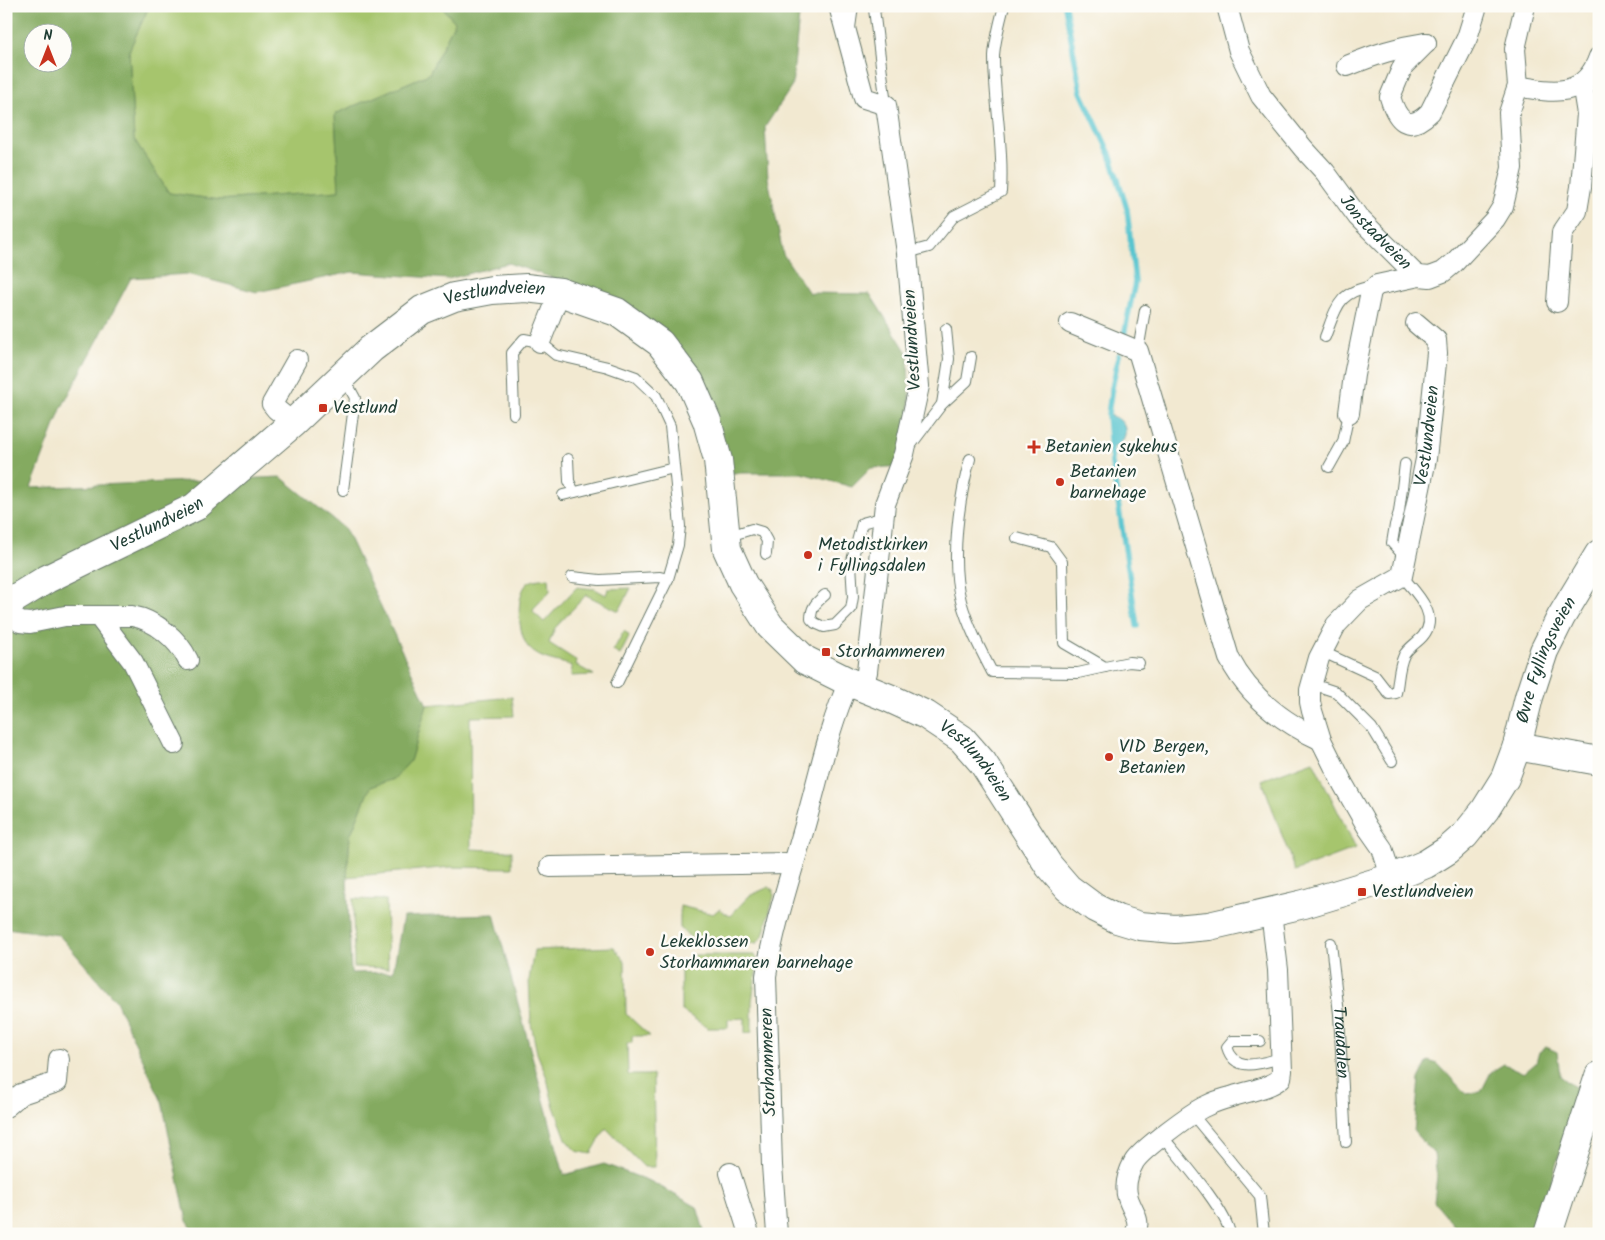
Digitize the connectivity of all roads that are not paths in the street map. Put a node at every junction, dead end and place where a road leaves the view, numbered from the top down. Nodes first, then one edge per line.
1 (839, 6) edge
2 (853, 6) edge
3 (880, 6) edge
4 (1004, 6) edge
5 (1227, 6) edge
6 (1477, 6) edge
7 (1526, 6) edge
8 (849, 41) junction
9 (1599, 57) edge
10 (1347, 66) dead end
11 (1582, 83) junction
12 (1518, 86) junction
13 (886, 105) junction
14 (907, 253) junction
15 (1419, 276) junction
16 (1377, 285) junction
17 (560, 292) junction
18 (1557, 302) dead end
19 (1145, 310) dead end
20 (1416, 323) dead end
21 (1070, 324) dead end
22 (946, 329) dead end
23 (1325, 336) dead end
24 (540, 342) junction
25 (1138, 351) junction
26 (971, 357) dead end
27 (297, 360) dead end
28 (341, 377) junction
29 (942, 404) junction
30 (1349, 413) joint
31 (514, 414) dead end
32 (293, 422) junction
33 (904, 454) junction
34 (568, 459) dead end
35 (970, 459) dead end
36 (1405, 464) dead end
37 (1329, 467) dead end
38 (674, 468) junction
39 (343, 490) dead end
40 (574, 492) junction
41 (563, 495) dead end
42 (882, 522) junction
43 (726, 537) junction
44 (1016, 538) dead end
45 (766, 554) dead end
46 (1599, 554) edge
47 (1404, 566) junction
48 (572, 577) dead end
49 (668, 579) junction
50 (824, 595) dead end
51 (6, 604) edge
52 (6, 610) edge
53 (99, 617) junction
54 (1323, 652) junction
55 (188, 660) dead end
56 (1139, 663) dead end
57 (1105, 667) junction
58 (616, 683) dead end
59 (1312, 684) junction
60 (855, 685) junction
61 (1321, 740) junction
62 (174, 744) dead end
63 (1527, 748) junction
64 (1392, 761) dead end
65 (1599, 761) edge
66 (1599, 775) edge
67 (793, 863) junction
68 (550, 867) dead end
69 (1391, 878) junction
70 (1271, 912) junction
71 (1331, 943) dead end
72 (1260, 1041) dead end
73 (1281, 1058) junction
74 (59, 1059) dead end
75 (1599, 1076) edge
76 (6, 1107) edge
77 (1192, 1114) junction
78 (1163, 1137) junction
79 (1346, 1142) dead end
80 (730, 1173) dead end
81 (749, 1234) edge
82 (776, 1234) edge
83 (1136, 1234) edge
84 (1230, 1234) edge
85 (1264, 1234) edge
86 (1548, 1234) edge

1 - 8 street
2 - 8 lane
3 - 13 lane
4 - 14 lane
5 - 15 street, Jonstadveien
6 - 10 street
7 - 12 street
8 - 13 street
9 - 11 street
11 - 12 street
11 - 18 street
12 - 15 street, Jonstadveien
13 - 14 street, Vestlundveien
14 - 33 street, Vestlundveien
15 - 16 street
16 - 23 lane
16 - 30 street
17 - 24 street, Vestlundveien
17 - 28 main road, Vestlundveien
17 - 43 main road, Vestlundveien
19 - 25 lane
20 - 47 street, Vestlundveien
21 - 25 street
22 - 29 lane
24 - 31 lane
24 - 38 lane
25 - 61 street
26 - 29 lane
27 - 32 street
28 - 32 main road, Vestlundveien
28 - 39 lane
29 - 33 lane
30 - 37 lane
32 - 51 main road, Vestlundveien
33 - 42 street, Vestlundveien
34 - 40 lane
35 - 57 lane
36 - 47 lane, Vestlundveien
38 - 40 lane
38 - 49 lane
40 - 41 lane
42 - 50 lane
42 - 60 street, Vestlundveien
43 - 45 lane
43 - 60 main road, Vestlundveien
44 - 57 lane
46 - 63 main road, Øvre Fyllingsveien
47 - 54 street
47 - 54 lane, Vestlundveien
48 - 49 lane
49 - 58 lane
52 - 53 street
53 - 55 street
53 - 62 street
54 - 59 street
56 - 57 lane
59 - 61 street
59 - 64 lane
60 - 67 street, Storhammeren
60 - 70 main road, Vestlundveien
61 - 69 street
63 - 65 main road
63 - 66 main road
63 - 69 main road, Vestlundveien
67 - 68 street
67 - 82 street, Storhammeren
69 - 70 main road, Vestlundveien
70 - 73 street
71 - 79 lane, Traudalen
72 - 73 lane
73 - 77 street
74 - 76 street
75 - 86 main road
77 - 78 street
77 - 85 lane
78 - 83 street
78 - 84 lane
80 - 81 street

